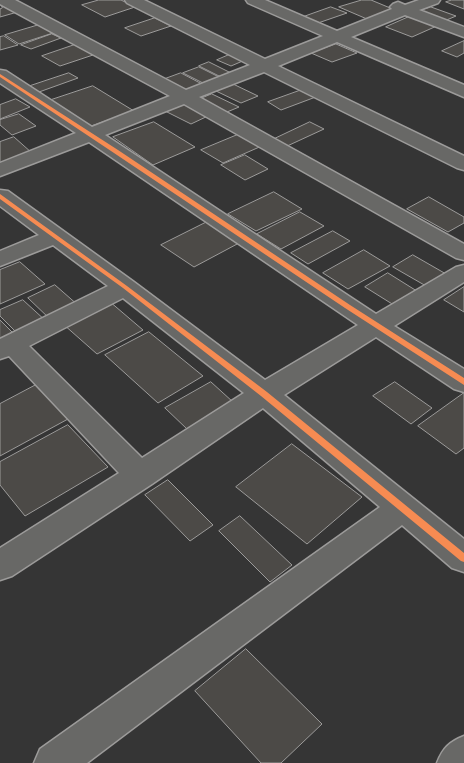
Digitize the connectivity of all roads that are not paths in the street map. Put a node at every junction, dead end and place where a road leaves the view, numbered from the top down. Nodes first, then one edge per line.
1 (4, 0) edge
2 (132, 0) edge
3 (253, 0) edge
4 (433, 0) edge
5 (387, 3) dead end
6 (404, 10) junction
7 (464, 32) edge
8 (337, 37) junction
9 (265, 66) junction
10 (0, 75) edge
11 (464, 92) edge
12 (185, 97) junction
13 (92, 134) junction
14 (464, 164) edge
15 (0, 170) edge
16 (0, 196) edge
17 (55, 236) junction
18 (464, 253) edge
19 (0, 259) edge
20 (464, 272) edge
21 (126, 288) junction
22 (374, 326) junction
23 (6, 347) edge
24 (464, 382) edge
25 (264, 394) junction
26 (140, 476) junction
27 (401, 508) junction
28 (3, 557) edge
29 (464, 558) edge
30 (464, 756) edge
31 (54, 763) edge
32 (457, 763) edge

1 - 12 street
2 - 9 street
3 - 8 street
4 - 6 street
5 - 6 street
6 - 7 street
6 - 8 street
8 - 9 street
8 - 11 street
9 - 12 street
9 - 14 street
10 - 13 street
12 - 13 street
12 - 18 street
13 - 15 street
13 - 22 street
16 - 17 street
17 - 19 street
17 - 21 street
20 - 22 street
21 - 23 street
21 - 25 street
22 - 24 street
22 - 25 street
23 - 26 street
25 - 26 street
25 - 27 street
26 - 28 street
27 - 29 street
27 - 31 street
30 - 32 street

